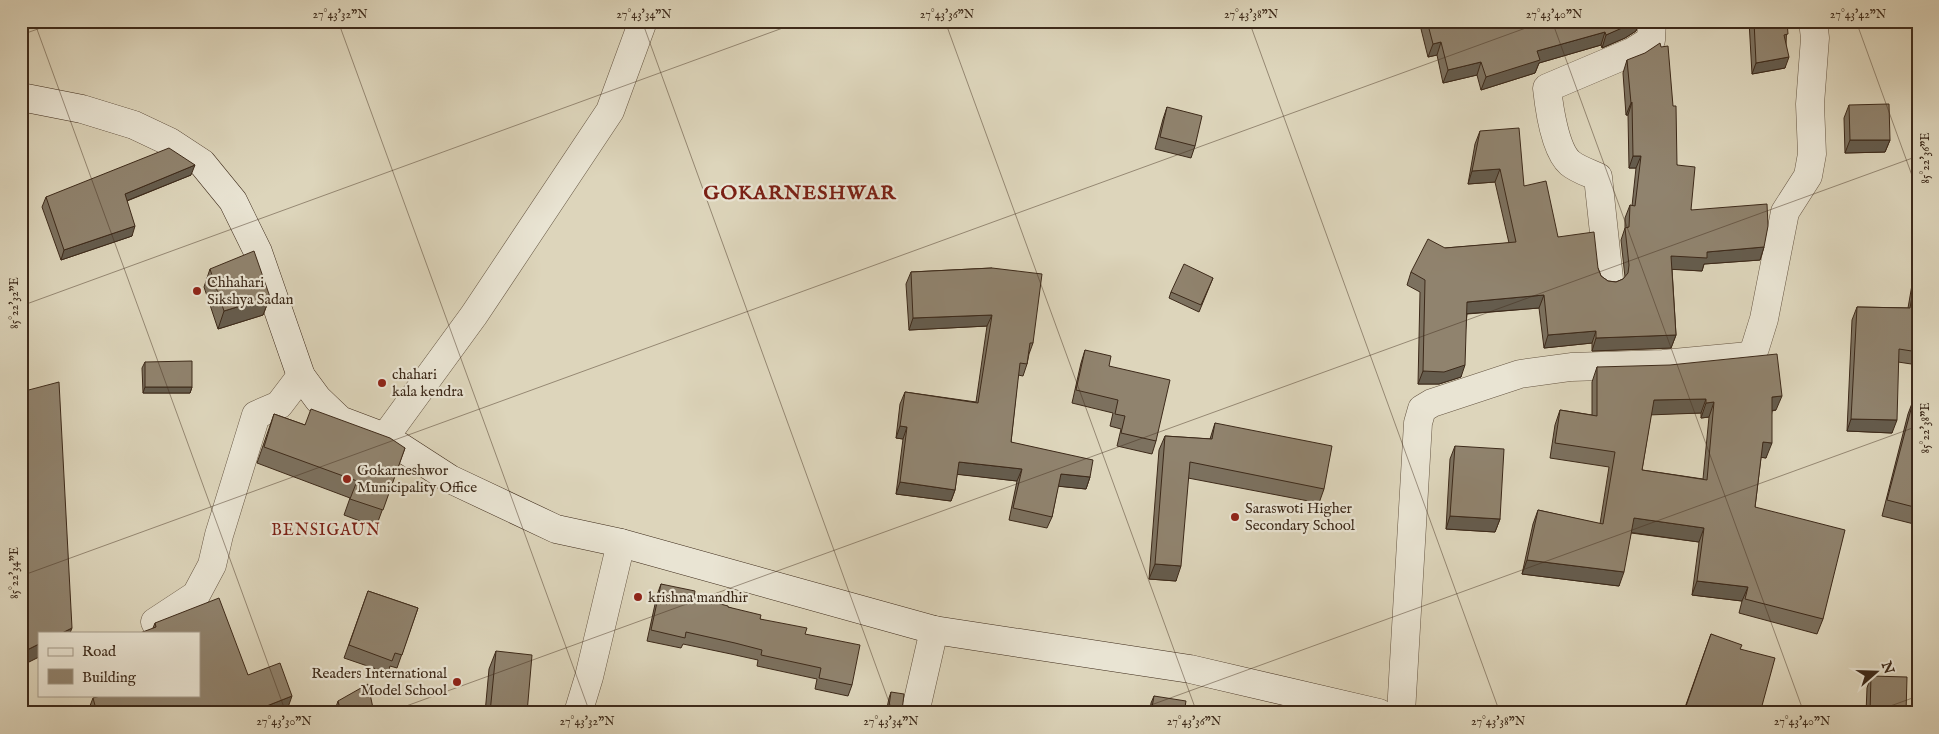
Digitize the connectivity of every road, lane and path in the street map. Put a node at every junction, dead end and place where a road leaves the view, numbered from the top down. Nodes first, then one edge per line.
1 (643, 21) edge
2 (1652, 21) edge
3 (1813, 21) edge
4 (21, 98) edge
5 (1609, 279) edge
6 (301, 376) junction
7 (385, 438) junction
8 (620, 543) junction
9 (155, 622) edge
10 (934, 630) junction
11 (578, 713) edge
12 (915, 713) edge
13 (1379, 713) edge
14 (1401, 713) edge

1 - 7 street
2 - 5 street
3 - 14 street
4 - 6 street
6 - 7 street
6 - 9 street
7 - 8 street
8 - 10 street
8 - 11 street
10 - 12 street
10 - 13 street

